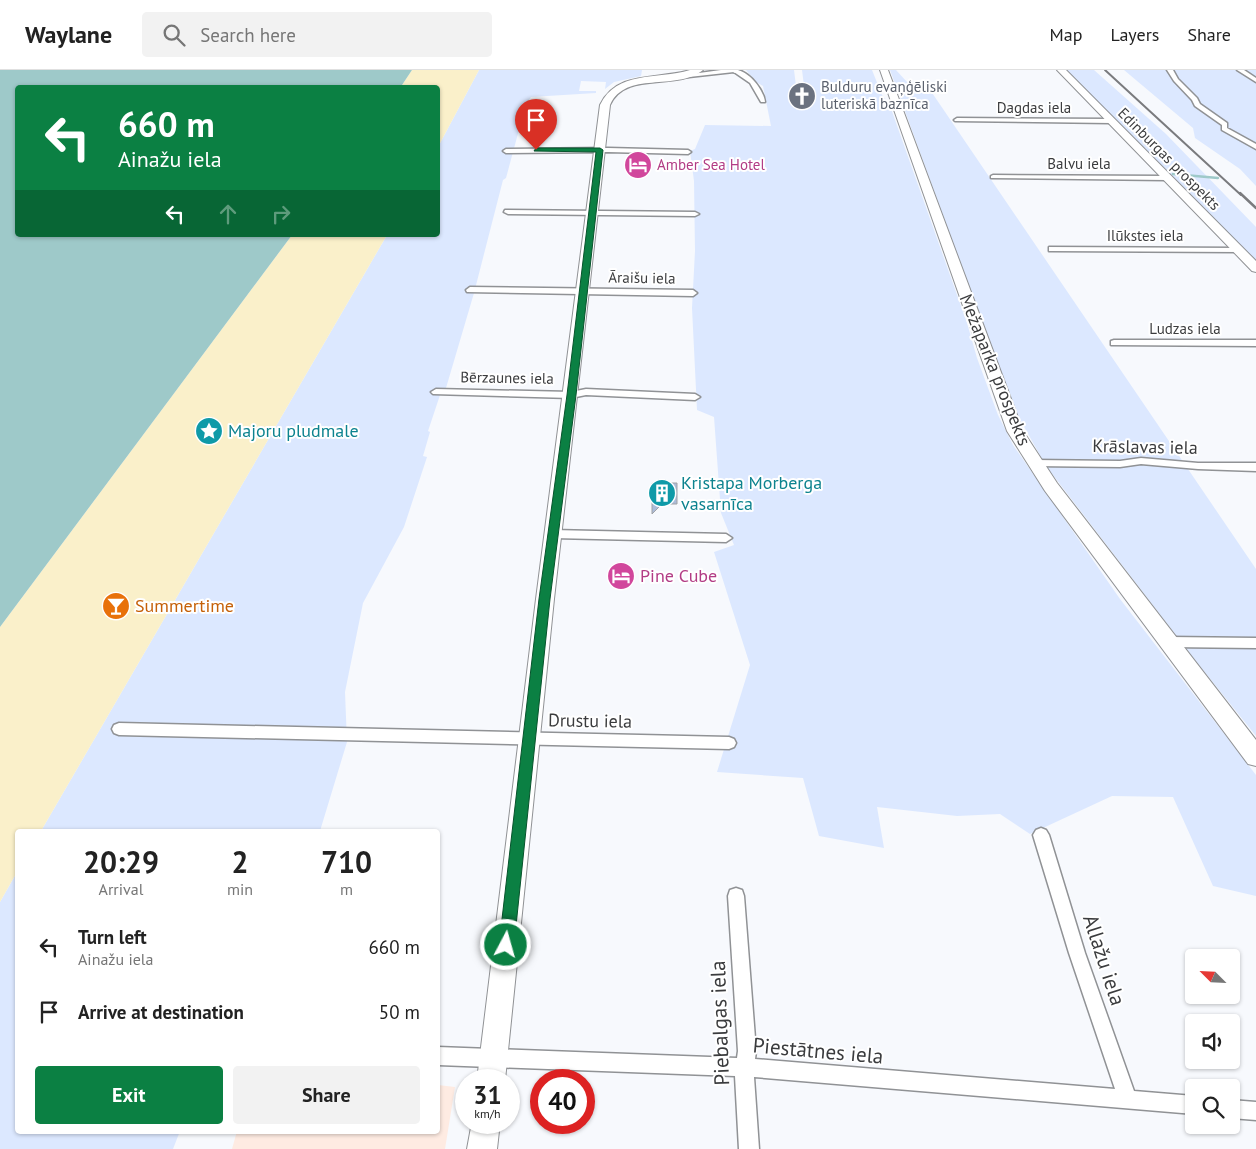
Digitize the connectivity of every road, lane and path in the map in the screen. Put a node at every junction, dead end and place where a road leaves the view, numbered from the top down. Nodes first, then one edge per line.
1 (699, 70) edge
2 (735, 70) edge
3 (884, 70) edge
4 (1061, 70) edge
5 (1170, 70) edge
6 (1240, 70) edge
7 (677, 76) junction
8 (1256, 80) edge
9 (763, 101) dead end
10 (957, 120) dead end
11 (1111, 121) junction
12 (1256, 147) edge
13 (600, 150) junction
14 (506, 151) dead end
15 (688, 152) dead end
16 (993, 177) dead end
17 (1166, 178) junction
18 (508, 212) dead end
19 (593, 212) junction
20 (695, 214) dead end
21 (1052, 249) dead end
22 (1238, 250) junction
23 (1256, 268) edge
24 (470, 290) dead end
25 (583, 291) junction
26 (693, 293) dead end
27 (1114, 343) dead end
28 (1256, 343) edge
29 (436, 392) dead end
30 (571, 395) junction
31 (696, 397) dead end
32 (1034, 463) junction
33 (1256, 467) edge
34 (553, 534) junction
35 (726, 538) dead end
36 (1168, 642) junction
37 (1256, 643) edge
38 (119, 729) dead end
39 (530, 739) junction
40 (728, 743) dead end
41 (1256, 757) edge
42 (1041, 835) dead end
43 (736, 896) dead end
44 (440, 1056) edge
45 (494, 1057) junction
46 (744, 1067) junction
47 (492, 1069) edge
48 (1128, 1099) junction
49 (1185, 1104) edge
50 (1240, 1110) edge
51 (1256, 1111) edge
52 (484, 1134) edge
53 (482, 1149) edge
54 (748, 1149) edge

1 - 7 street
2 - 7 street
2 - 9 street
3 - 32 street, Mežaparka prospekts
4 - 11 street, Edinburgas prospekts
5 - 12 street
6 - 8 street
7 - 13 street
10 - 11 street, Dagdas iela
11 - 17 street, Edinburgas prospekts
13 - 14 street
13 - 15 street
13 - 19 street
16 - 17 street, Balvu iela
17 - 22 street, Edinburgas prospekts
18 - 19 street
19 - 20 street
19 - 25 street
21 - 22 street, Ilūkstes iela
22 - 23 street, Edinburgas prospekts
24 - 25 street, Āraišu iela
25 - 26 street, Āraišu iela
25 - 30 street
27 - 28 street, Ludzas iela
29 - 30 street, Bērzaunes iela
30 - 31 street, Bērzaunes iela
30 - 34 street
32 - 33 street, Krāslavas iela
32 - 36 street, Mežaparka prospekts
34 - 35 street
34 - 39 street
36 - 37 street
36 - 41 street, Mežaparka prospekts
38 - 39 street, Drustu iela
39 - 40 street, Drustu iela
39 - 45 street
42 - 48 street, Allažu iela
43 - 46 street, Piebalgas iela
44 - 45 street, Piestātnes iela
45 - 46 street, Piestātnes iela
45 - 47 street
46 - 48 street, Piestātnes iela
46 - 54 street, Piebalgas iela
48 - 49 street, Piestātnes iela
50 - 51 street
52 - 53 street

